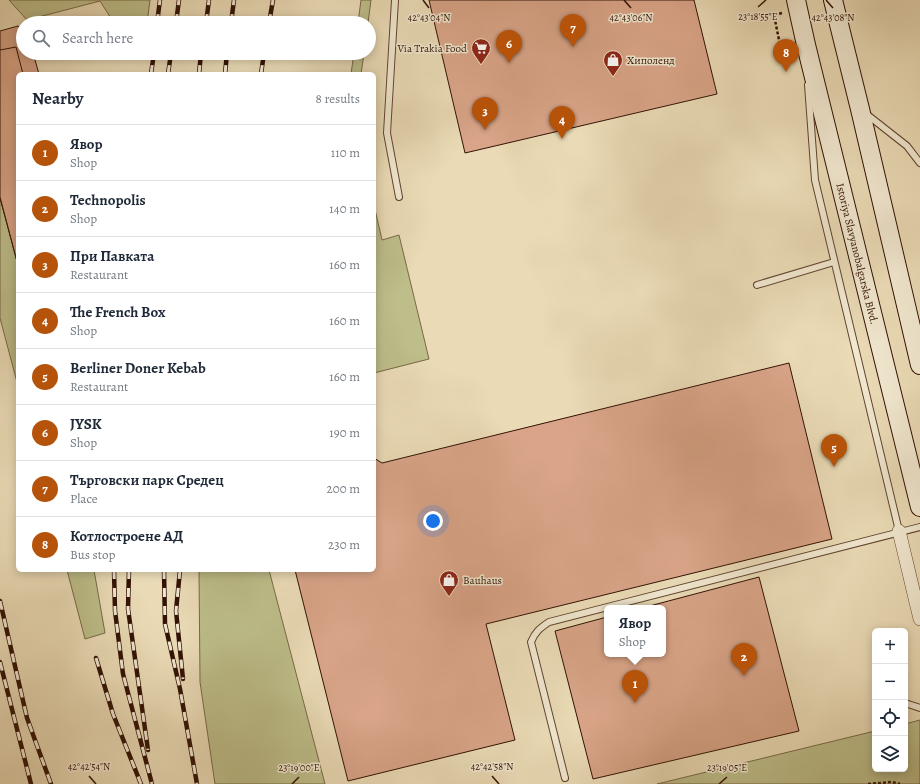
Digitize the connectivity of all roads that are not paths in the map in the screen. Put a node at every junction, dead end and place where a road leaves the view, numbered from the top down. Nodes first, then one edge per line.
1 (395, 0) edge
2 (796, 0) edge
3 (833, 0) edge
4 (806, 46) junction
5 (860, 109) junction
6 (920, 163) edge
7 (399, 197) dead end
8 (834, 262) junction
9 (757, 285) dead end
10 (920, 365) edge
11 (920, 507) edge
12 (920, 527) edge
13 (899, 531) junction
14 (614, 605) edge
15 (604, 608) edge
16 (920, 619) edge
17 (908, 704) edge
18 (920, 708) edge
19 (564, 778) dead end

1 - 7 lane
2 - 4 main road, Istoriya Slavyanobalgarska Blvd.
3 - 5 main road
4 - 8 lane
4 - 11 main road, Istoriya Slavyanobalgarska Blvd.
5 - 6 lane
5 - 10 main road
8 - 9 lane
8 - 13 lane
12 - 13 lane
13 - 14 lane
13 - 16 street
15 - 19 lane
17 - 18 lane

